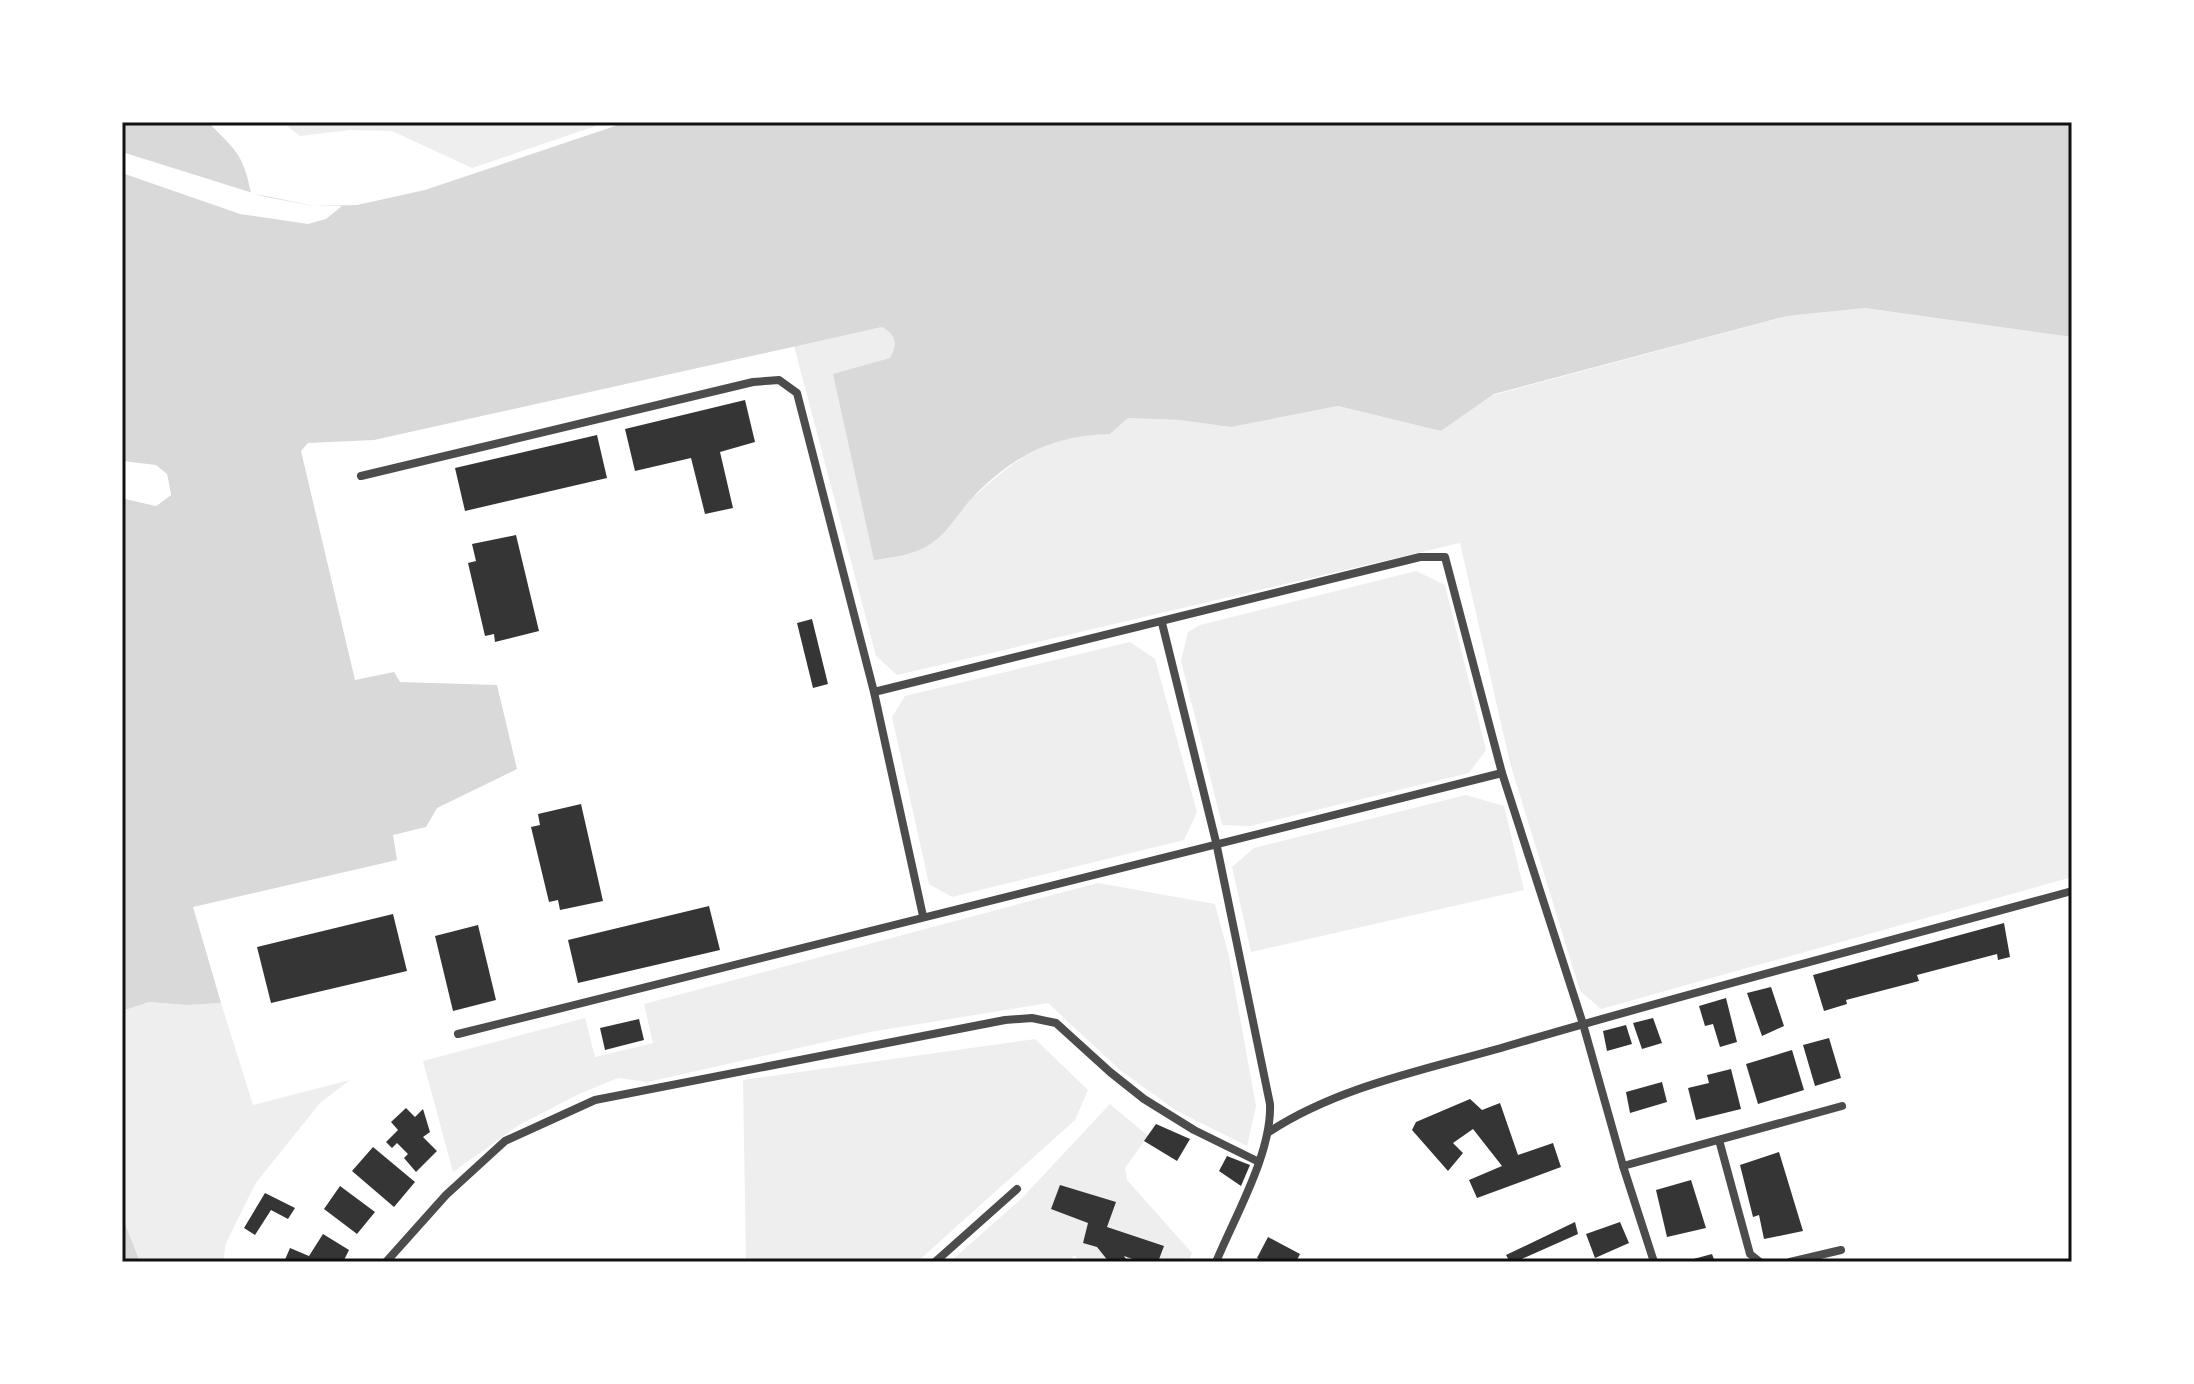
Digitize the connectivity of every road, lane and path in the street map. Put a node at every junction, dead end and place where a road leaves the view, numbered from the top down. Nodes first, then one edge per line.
1 (361, 476) dead end
2 (1162, 623) junction
3 (874, 692) junction
4 (1502, 773) junction
5 (1216, 842) junction
6 (2072, 891) edge
7 (923, 916) junction
8 (1583, 1024) junction
9 (458, 1034) dead end
10 (1842, 1106) dead end
11 (1269, 1132) junction
12 (1719, 1140) junction
13 (1259, 1162) junction
14 (1623, 1166) junction
15 (1017, 1189) dead end
16 (1841, 1250) dead end
17 (386, 1262) edge
18 (935, 1262) edge
19 (1216, 1262) edge
20 (1654, 1262) edge
21 (1760, 1262) edge
22 (1790, 1262) edge

1 - 3 street
2 - 3 street
2 - 4 street
2 - 5 street
3 - 7 street
4 - 5 street
4 - 8 street
5 - 7 street
5 - 11 street
6 - 8 street
7 - 9 street
8 - 11 street
8 - 14 street
10 - 12 street
11 - 13 street
12 - 14 street
12 - 21 street
13 - 17 street
13 - 19 street
14 - 20 street
15 - 18 street
16 - 22 street

